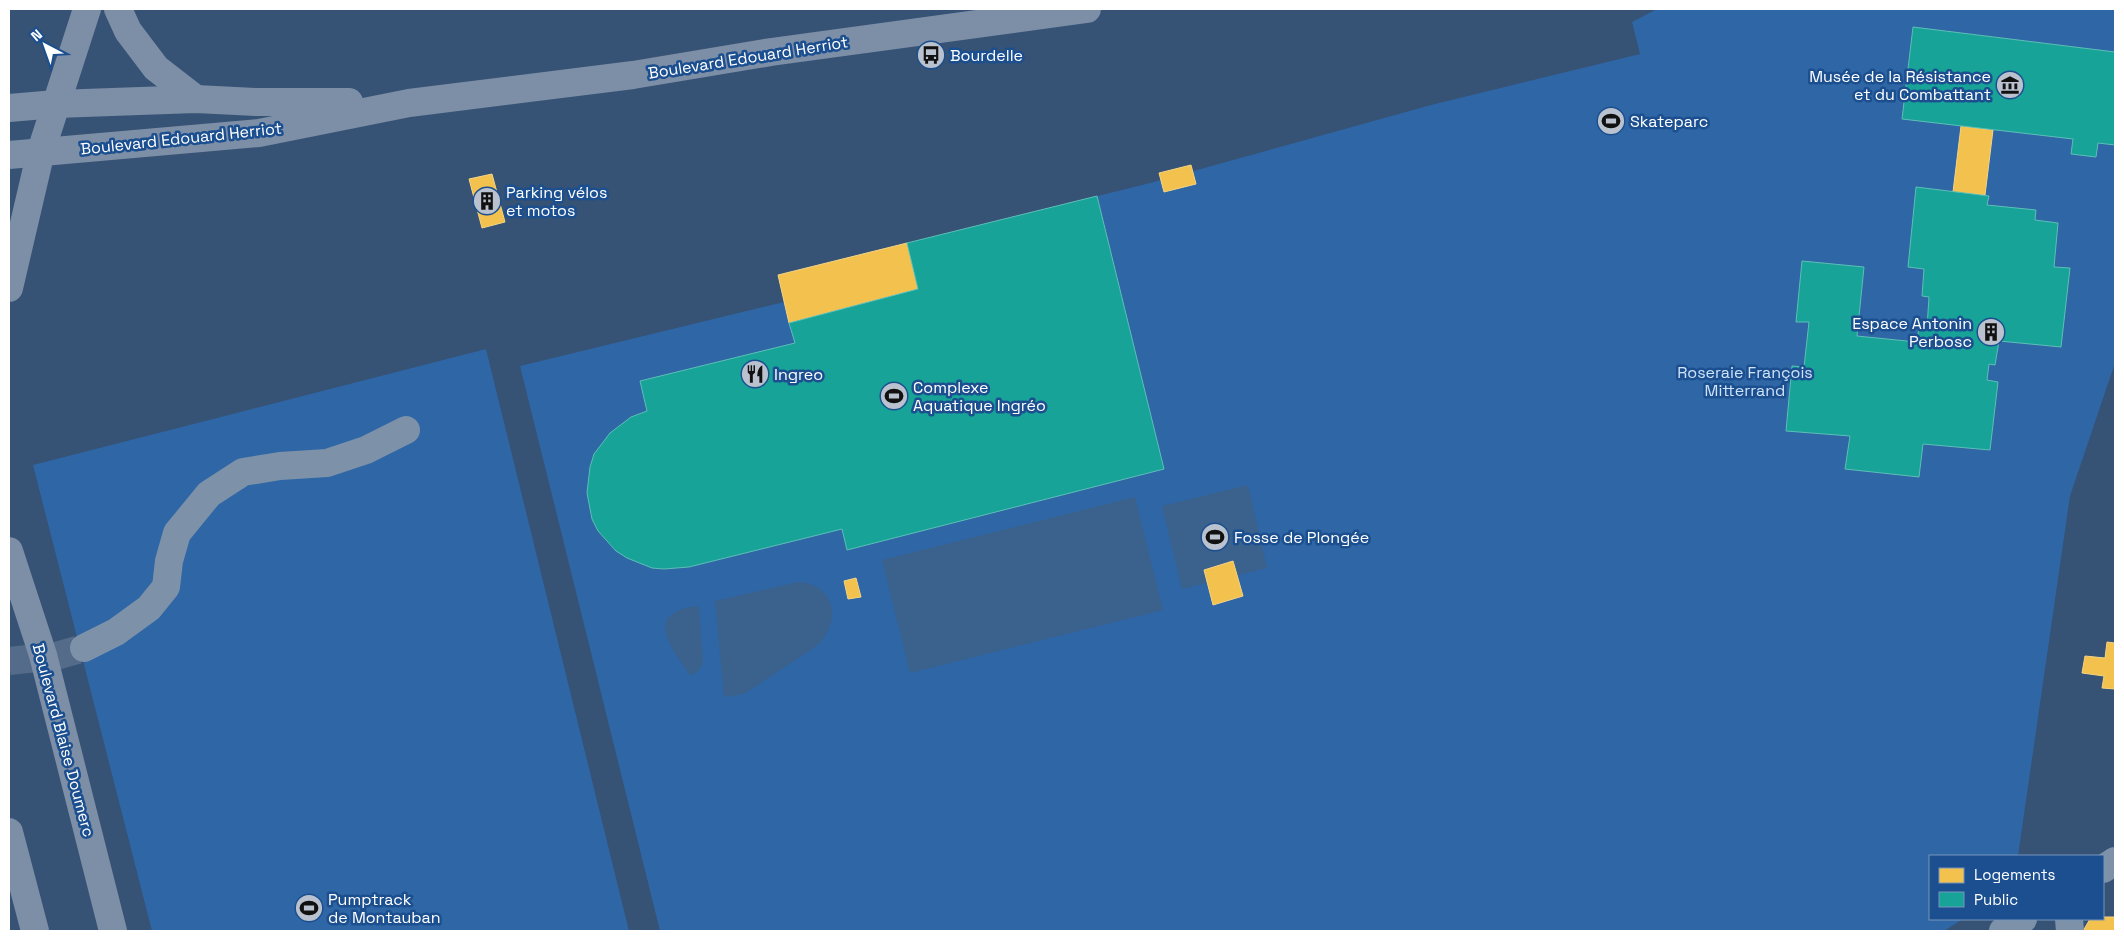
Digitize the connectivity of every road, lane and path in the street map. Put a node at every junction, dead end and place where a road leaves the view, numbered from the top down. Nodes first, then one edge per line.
1 (87, 9) edge
2 (118, 9) edge
3 (1087, 9) edge
4 (196, 99) junction
5 (409, 103) junction
6 (56, 104) junction
7 (9, 108) edge
8 (42, 151) junction
9 (9, 155) edge
10 (9, 288) edge
11 (406, 430) dead end
12 (9, 551) edge
13 (84, 648) tunnel mouth
14 (9, 832) edge
15 (2115, 861) edge
16 (2104, 868) edge
17 (2020, 920) edge
18 (35, 931) edge
19 (112, 931) edge
20 (2003, 931) edge

1 - 6 main road
2 - 4 main road
3 - 5 main road, Boulevard Edouard Herriot
4 - 5 main road, Boulevard Edouard Herriot
4 - 6 main road, Boulevard Edouard Herriot
5 - 8 main road, Boulevard Edouard Herriot
6 - 7 main road, Boulevard Edouard Herriot
6 - 8 main road
8 - 9 main road, Boulevard Edouard Herriot
8 - 10 main road
11 - 13 street
12 - 19 main road, Boulevard Blaise Doumerc
14 - 18 main road
15 - 16 street
17 - 20 street

